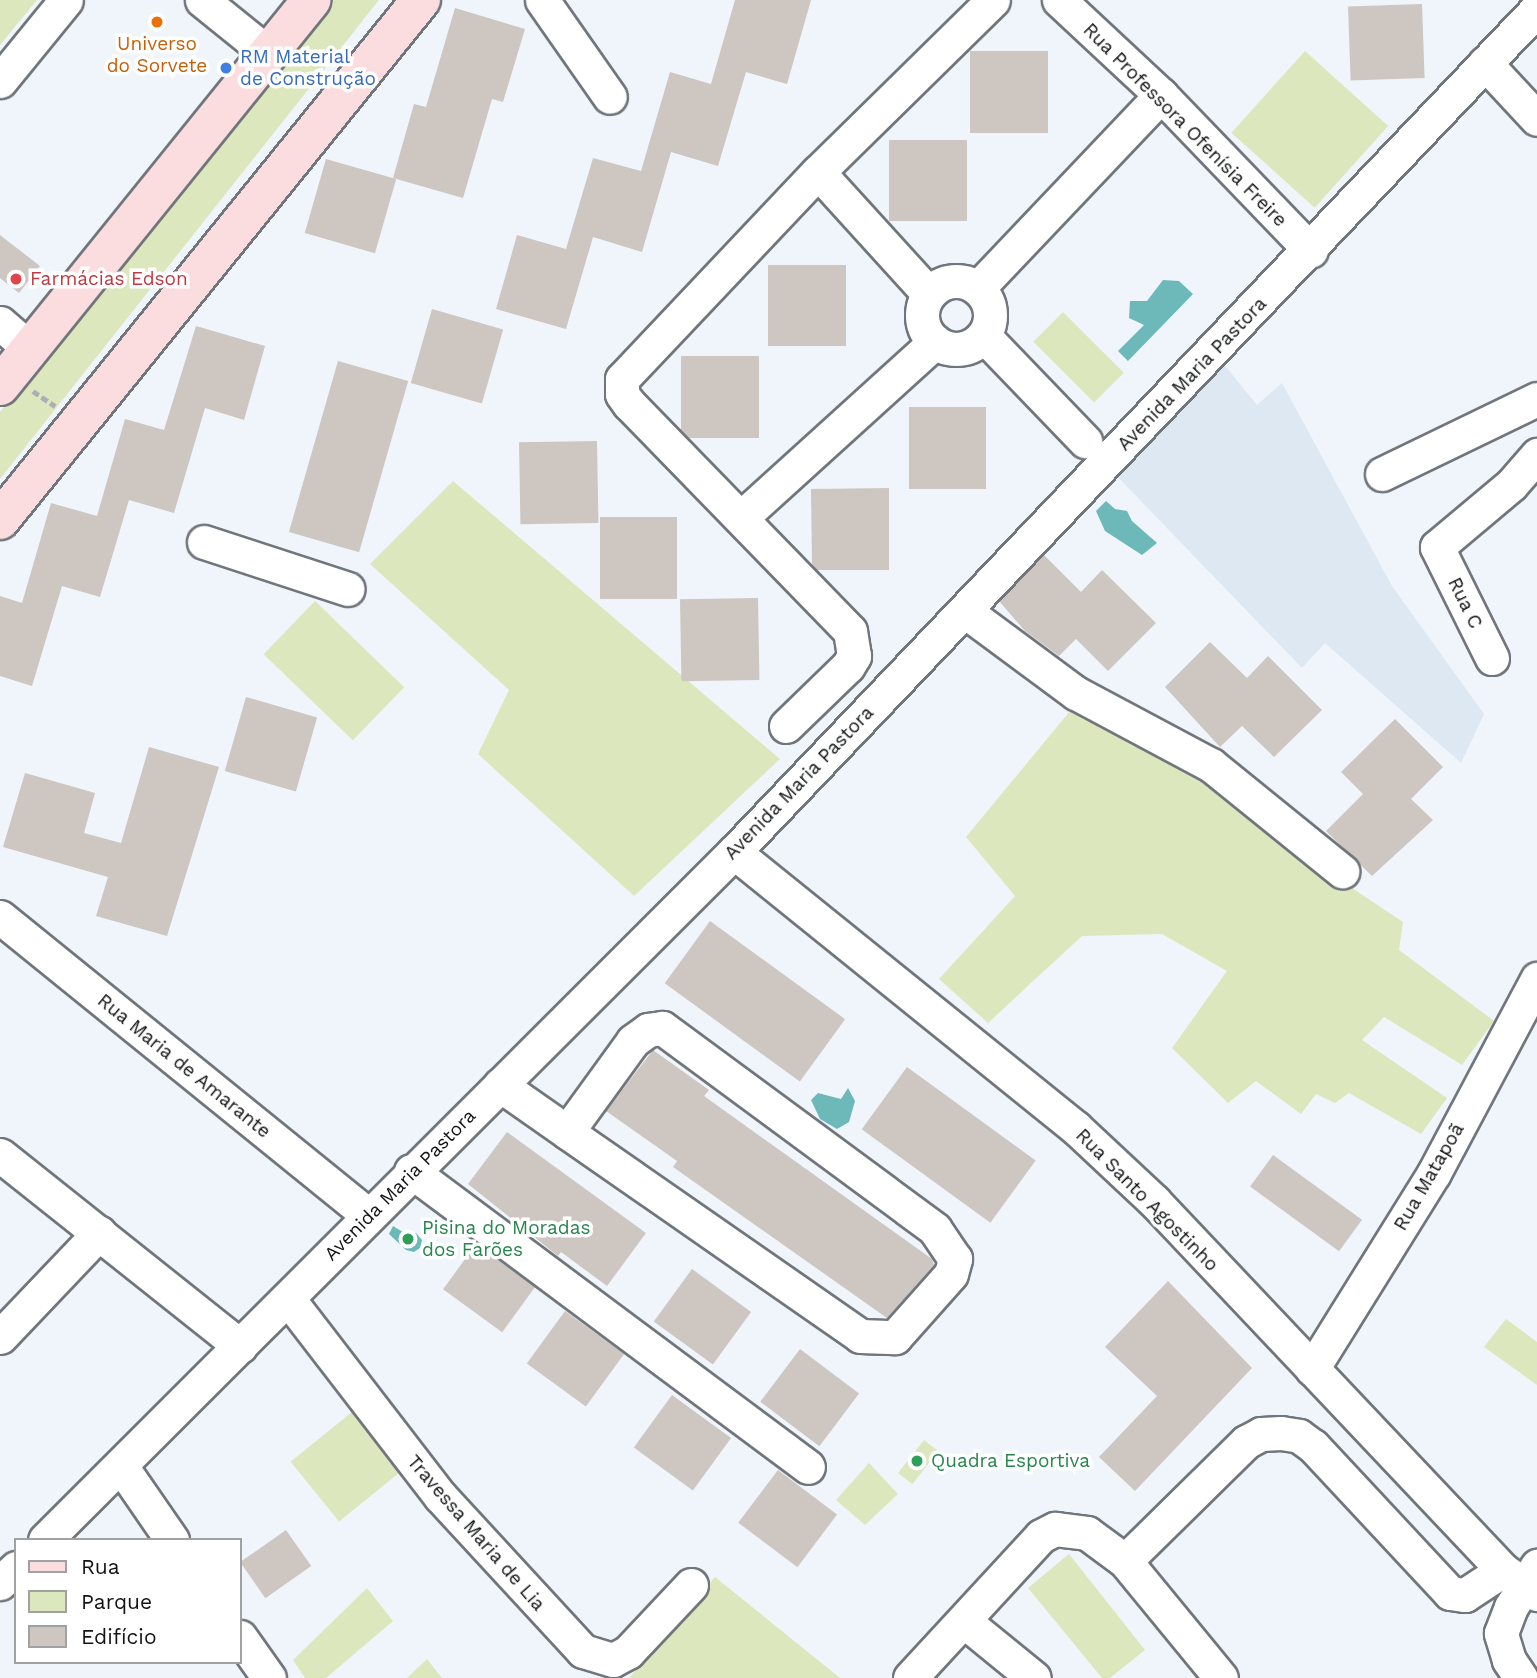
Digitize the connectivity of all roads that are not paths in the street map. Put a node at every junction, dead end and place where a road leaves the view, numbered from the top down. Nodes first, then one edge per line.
1 (66, 0) edge
2 (202, 0) edge
3 (312, 0) edge
4 (421, 0) edge
5 (542, 0) edge
6 (993, 0) edge
7 (1059, 0) edge
8 (1537, 9) edge
9 (269, 54) junction
10 (1485, 63) junction
11 (0, 81) edge
12 (1161, 95) junction
13 (610, 97) dead end
14 (1537, 119) edge
15 (818, 172) junction
16 (1311, 251) junction
17 (978, 288) junction
18 (928, 293) junction
19 (0, 323) edge
20 (984, 336) junction
21 (935, 342) junction
22 (13, 370) edge
23 (1537, 399) edge
24 (1085, 440) dead end
25 (1537, 455) edge
26 (1382, 474) dead end
27 (742, 517) junction
28 (0, 520) edge
29 (204, 542) dead end
30 (348, 589) dead end
31 (965, 611) junction
32 (1492, 659) dead end
33 (786, 726) dead end
34 (734, 852) junction
35 (1342, 870) dead end
36 (0, 917) edge
37 (1537, 979) edge
38 (500, 1086) junction
39 (567, 1132) junction
40 (0, 1155) edge
41 (411, 1171) junction
42 (367, 1214) junction
43 (99, 1233) junction
44 (289, 1300) junction
45 (0, 1336) edge
46 (240, 1346) junction
47 (1312, 1369) junction
48 (121, 1466) junction
49 (808, 1467) dead end
50 (47, 1538) edge
51 (171, 1538) edge
52 (1125, 1561) junction
53 (14, 1570) edge
54 (1525, 1579) edge
55 (0, 1583) edge
56 (691, 1585) dead end
57 (964, 1621) junction
58 (242, 1640) edge
59 (268, 1678) edge
60 (909, 1678) edge
61 (1034, 1678) edge
62 (1221, 1678) edge
63 (1521, 1678) edge

1 - 11 street
2 - 9 street
3 - 9 main road
4 - 28 main road
5 - 13 street
6 - 15 street
7 - 12 street, Rua Professora Ofenísia Freire
8 - 10 street, Avenida Maria Pastora
9 - 22 main road
10 - 14 street
10 - 16 street, Avenida Maria Pastora
12 - 16 street, Rua Professora Ofenísia Freire
12 - 17 street
15 - 18 street
15 - 27 street
16 - 31 street, Avenida Maria Pastora
17 - 18 street
17 - 20 street
18 - 21 street
19 - 22 street
20 - 21 street
20 - 24 street
21 - 27 street
23 - 26 street
25 - 32 street, Rua C
27 - 33 street
29 - 30 street
31 - 34 street, Avenida Maria Pastora
31 - 35 street
34 - 38 street, Avenida Maria Pastora
34 - 47 street, Rua Santo Agostinho
36 - 42 street, Rua Maria de Amarante
37 - 47 street, Rua Matapoã
38 - 39 street
38 - 41 street, Avenida Maria Pastora
39 - 39 street
40 - 43 street
41 - 42 street, Avenida Maria Pastora
41 - 49 street
42 - 44 street, Avenida Maria Pastora
43 - 45 street
43 - 46 street
44 - 46 street, Avenida Maria Pastora
44 - 56 street, Travessa Maria de Lia
46 - 48 street, Avenida Maria Pastora
47 - 54 street, Rua Santo Agostinho
48 - 50 street, Avenida Maria Pastora
48 - 51 street
52 - 54 street
52 - 57 street
52 - 62 street
53 - 55 street
54 - 63 street
57 - 60 street
57 - 61 street
58 - 59 street

